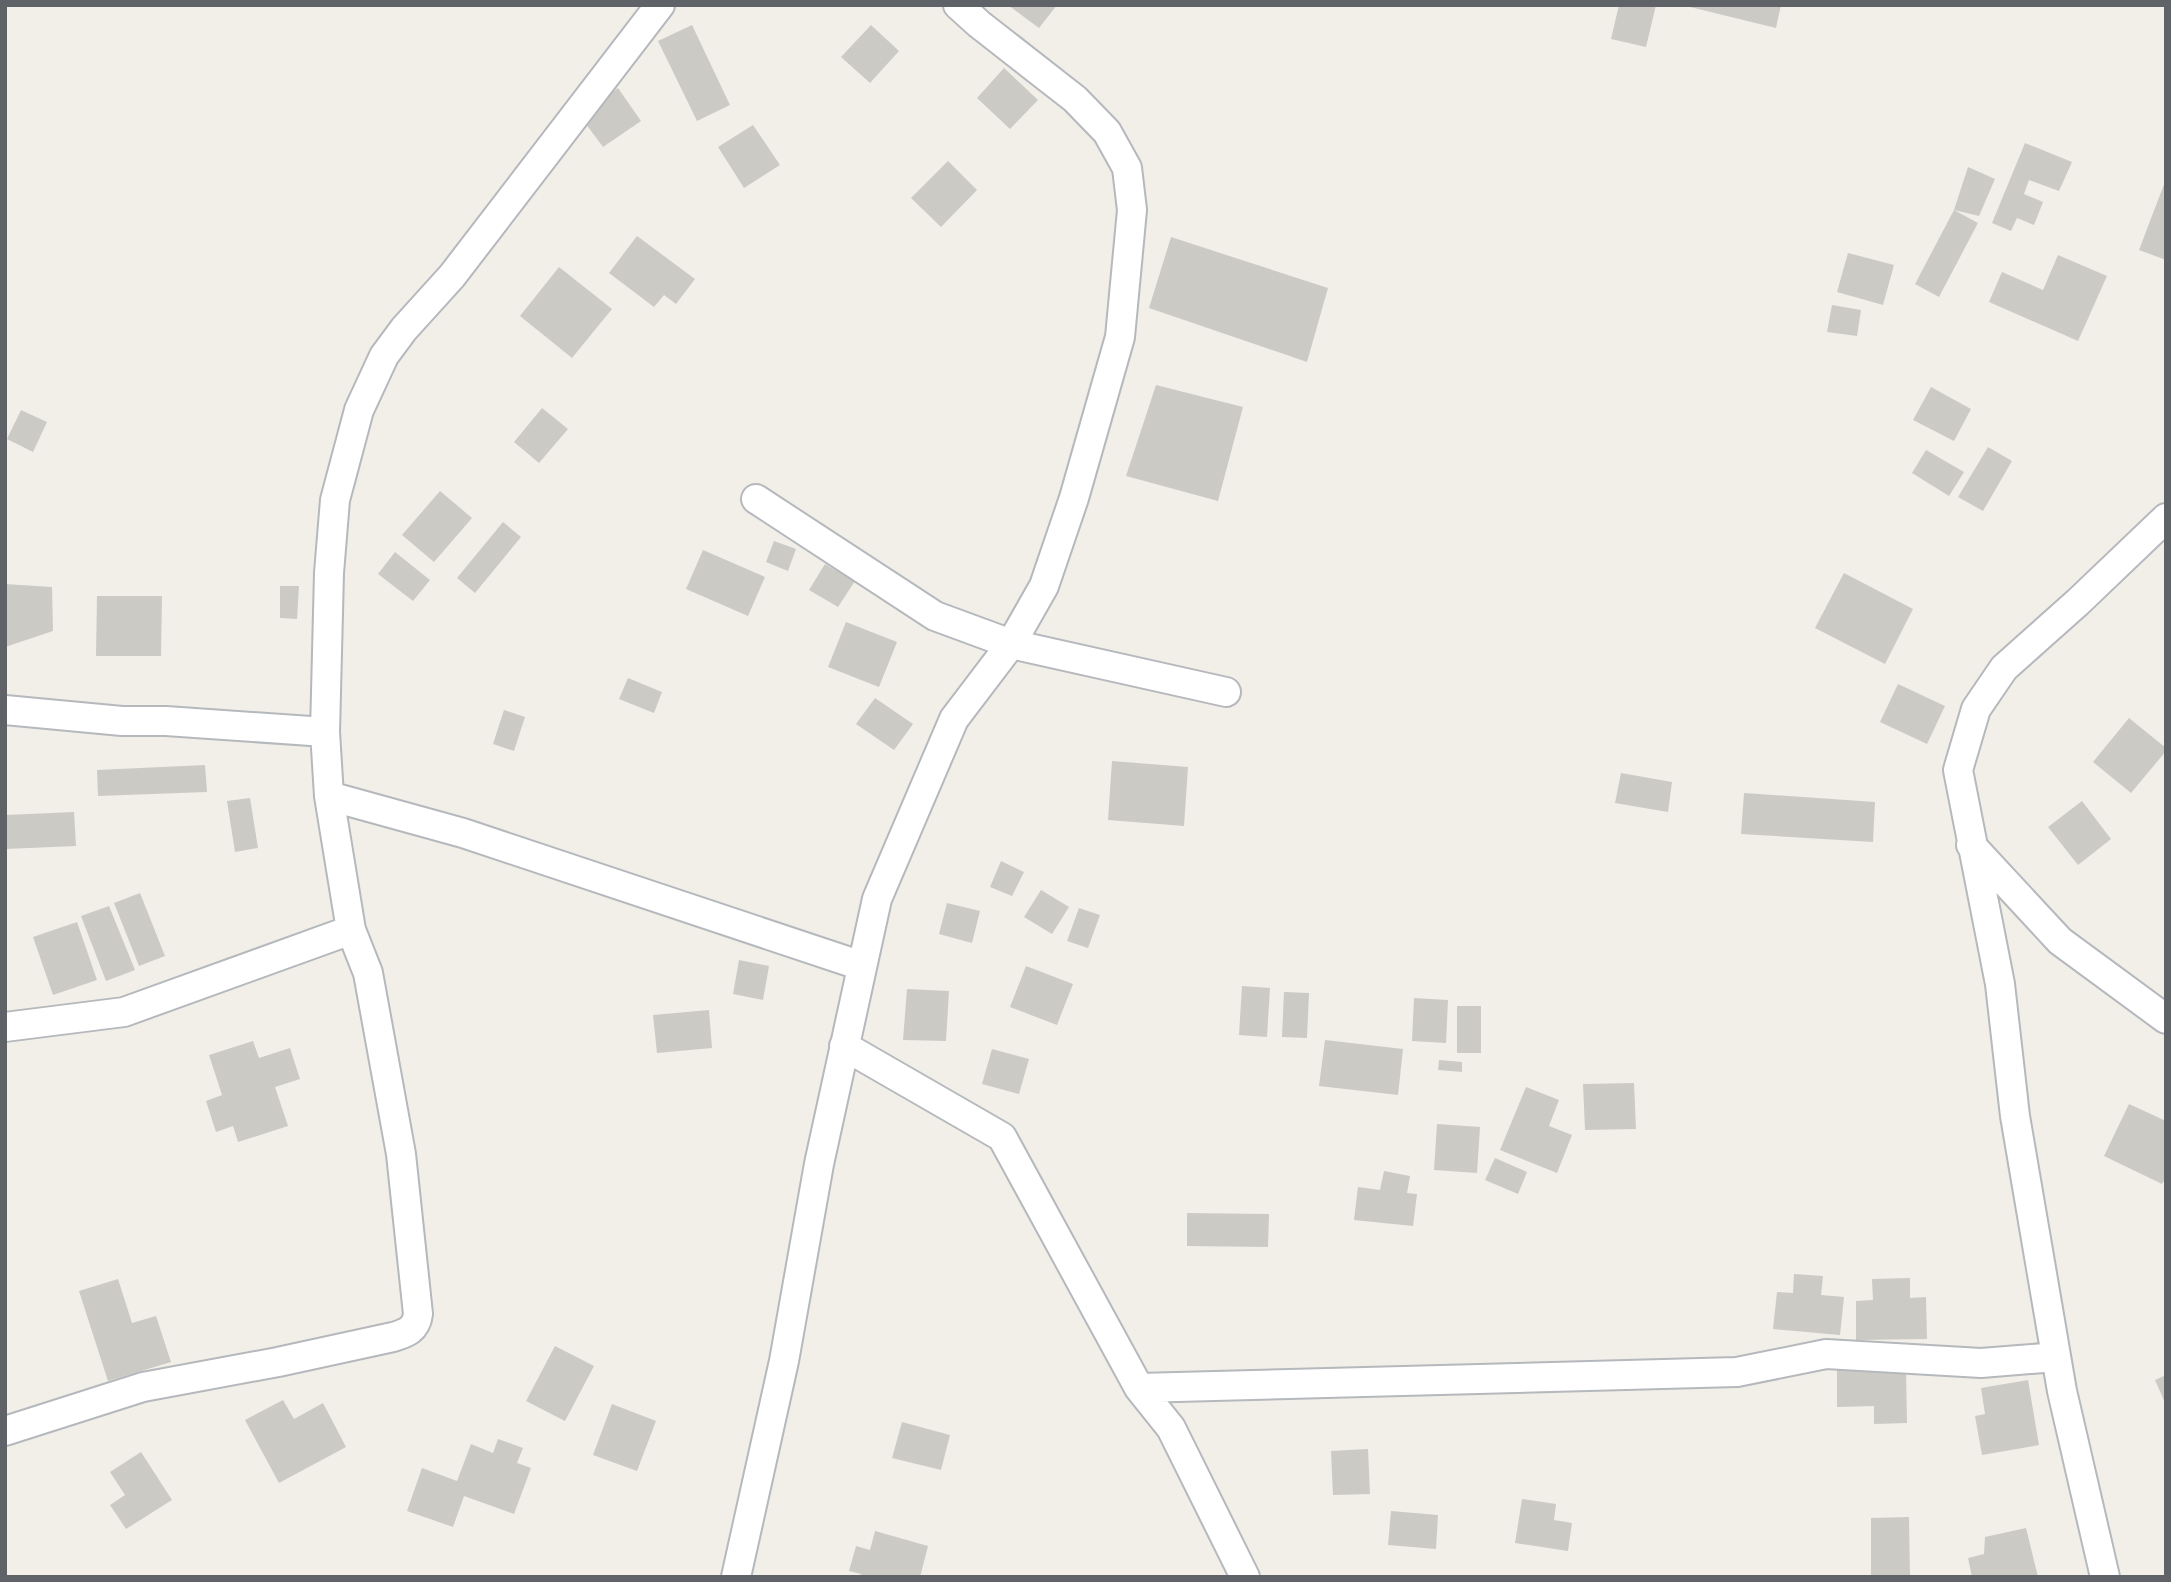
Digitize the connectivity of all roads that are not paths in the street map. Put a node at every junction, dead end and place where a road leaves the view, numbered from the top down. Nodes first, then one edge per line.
1 (660, 5) edge
2 (958, 5) edge
3 (756, 499) dead end
4 (2166, 518) edge
5 (1012, 644) junction
6 (1226, 692) dead end
7 (5, 710) edge
8 (325, 732) junction
9 (329, 796) junction
10 (1971, 845) junction
11 (351, 930) junction
12 (862, 966) junction
13 (2166, 1019) edge
14 (5, 1027) edge
15 (844, 1046) junction
16 (2056, 1357) junction
17 (1139, 1388) junction
18 (5, 1431) edge
19 (736, 1577) edge
20 (1245, 1577) edge
21 (2105, 1577) edge

1 - 8 street
2 - 5 street
3 - 5 street
4 - 10 street
5 - 6 street
5 - 12 street
7 - 8 street
8 - 9 street
9 - 11 street
9 - 12 street
10 - 13 street
10 - 16 street
11 - 14 street
11 - 18 street
12 - 15 street
15 - 17 street
15 - 19 street
16 - 17 street
16 - 21 street
17 - 20 street

